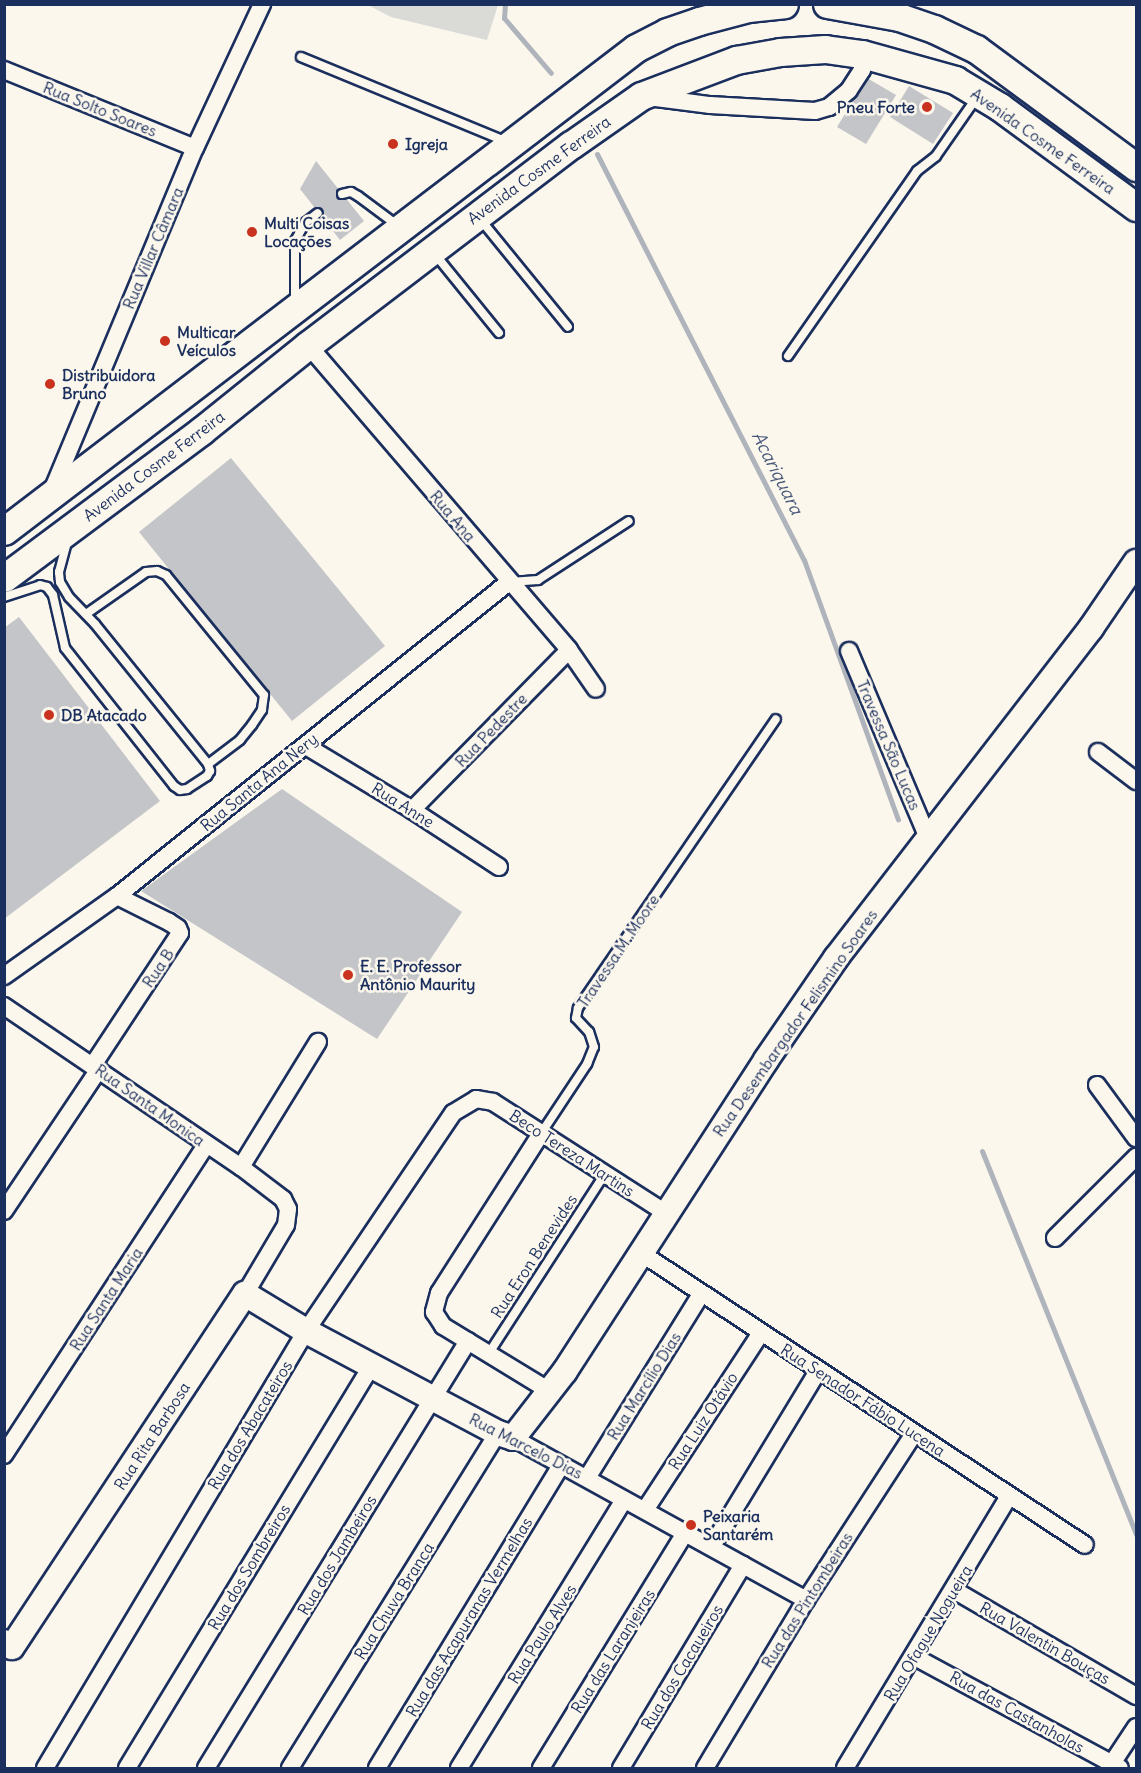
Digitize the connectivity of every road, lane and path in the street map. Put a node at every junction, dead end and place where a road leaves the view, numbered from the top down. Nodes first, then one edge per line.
1 (262, 4) edge
2 (784, 4) edge
3 (827, 4) edge
4 (721, 9) edge
5 (895, 10) edge
6 (862, 54) junction
7 (301, 57) dead end
8 (6, 74) edge
9 (978, 94) junction
10 (641, 96) junction
11 (509, 143) junction
12 (195, 148) junction
13 (1137, 167) edge
14 (342, 194) dead end
15 (1137, 207) edge
16 (318, 213) dead end
17 (477, 216) junction
18 (400, 227) junction
19 (432, 250) junction
20 (295, 307) junction
21 (568, 327) dead end
22 (499, 333) dead end
23 (308, 345) junction
24 (788, 356) dead end
25 (51, 495) junction
26 (629, 521) dead end
27 (72, 528) junction
28 (4, 531) edge
29 (1137, 562) edge
30 (4, 578) edge
31 (509, 582) junction
32 (4, 597) edge
33 (86, 614) junction
34 (569, 650) junction
35 (849, 651) dead end
36 (596, 688) dead end
37 (776, 719) dead end
38 (306, 746) junction
39 (1098, 752) dead end
40 (208, 764) junction
41 (1137, 781) edge
42 (412, 810) junction
43 (928, 838) junction
44 (499, 867) dead end
45 (117, 896) junction
46 (4, 976) edge
47 (4, 1006) edge
48 (318, 1042) dead end
49 (96, 1067) junction
50 (1097, 1085) dead end
51 (476, 1100) joint
52 (542, 1132) junction
53 (1137, 1138) edge
54 (207, 1144) junction
55 (1137, 1157) edge
56 (241, 1167) junction
57 (605, 1174) junction
58 (288, 1209) joint
59 (4, 1211) edge
60 (666, 1213) junction
61 (1055, 1238) dead end
62 (641, 1253) junction
63 (246, 1294) junction
64 (701, 1294) junction
65 (306, 1331) junction
66 (761, 1333) junction
67 (468, 1341) junction
68 (489, 1353) junction
69 (372, 1365) junction
70 (818, 1371) junction
71 (551, 1392) junction
72 (433, 1397) junction
73 (914, 1434) junction
74 (506, 1436) junction
75 (4, 1455) edge
76 (561, 1465) junction
77 (587, 1478) junction
78 (1009, 1496) junction
79 (624, 1500) junction
80 (645, 1510) junction
81 (685, 1533) junction
82 (1085, 1545) dead end
83 (712, 1546) junction
84 (743, 1565) junction
85 (954, 1590) junction
86 (806, 1600) junction
87 (7, 1649) edge
88 (913, 1656) junction
89 (1137, 1696) edge
90 (1137, 1727) edge
91 (1114, 1767) edge
92 (45, 1768) edge
93 (127, 1768) edge
94 (207, 1768) edge
95 (290, 1768) edge
96 (377, 1768) edge
97 (459, 1768) edge
98 (541, 1768) edge
99 (621, 1768) edge
100 (705, 1768) edge
101 (845, 1768) edge

1 - 12 street, Rua Villar Câmara
2 - 4 main road
3 - 5 main road, Avenida Cosme Ferreira
4 - 11 main road
5 - 13 main road, Avenida Cosme Ferreira
6 - 9 main road, Avenida Cosme Ferreira
6 - 10 main road, Avenida Cosme Ferreira
6 - 10 street
7 - 11 lane
8 - 12 street, Rua Solto Soares
9 - 15 main road, Avenida Cosme Ferreira
9 - 24 lane
10 - 17 main road, Avenida Cosme Ferreira
11 - 18 main road
12 - 25 street, Rua Villar Câmara
14 - 18 lane
16 - 20 lane
17 - 19 main road, Avenida Cosme Ferreira
17 - 21 lane
18 - 20 main road
19 - 22 lane
19 - 23 main road, Avenida Cosme Ferreira
20 - 25 main road
23 - 27 main road, Avenida Cosme Ferreira
23 - 31 street, Rua Ana
25 - 28 main road
26 - 31 lane
27 - 30 main road, Avenida Cosme Ferreira
27 - 33 lane
29 - 43 street, Rua Desembargador Felismino Soares
31 - 34 street, Rua Ana
31 - 38 street, Rua Santa Ana Nery
32 - 40 lane
33 - 40 lane
33 - 40 lane
34 - 36 street, Rua Ana
34 - 42 street, Rua Pedestre
35 - 43 street, Travessa São Lucas
37 - 52 lane, Travessa M. Moore
38 - 42 street, Rua Anne
38 - 45 street, Rua Santa Ana Nery
39 - 41 street
42 - 44 street, Rua Anne
43 - 60 street, Rua Desembargador Felismino Soares
45 - 46 street, Rua Santa Ana Nery
45 - 49 street, Rua B
47 - 49 street, Rua Santa Monica
48 - 56 street
49 - 54 street, Rua Santa Monica
49 - 59 street
50 - 53 street
51 - 52 street, Beco Tereza Martins
51 - 65 street, Rua dos Abacateiros
52 - 57 street, Beco Tereza Martins
52 - 67 street, Travessa M. Moore
54 - 56 street, Rua Santa Monica
54 - 75 street, Rua Santa Maria
55 - 61 street
56 - 58 street, Rua Santa Monica
57 - 60 street, Beco Tereza Martins
57 - 68 lane, Rua Eron Benevides
58 - 63 street, Rua Rita Barbosa
60 - 62 street, Rua Desembargador Felismino Soares
62 - 64 street, Rua Senador Fábio Lucena
62 - 71 street, Rua Desembargador Felismino Soares
63 - 65 street, Rua Marcelo Dias
63 - 87 street, Rua Rita Barbosa
64 - 66 street, Rua Senador Fábio Lucena
64 - 77 street, Rua Marcílio Dias
65 - 69 street, Rua Marcelo Dias
65 - 92 street, Rua dos Abacateiros
66 - 70 street, Rua Senador Fábio Lucena
66 - 80 street, Rua Luiz Otávio
67 - 68 street
67 - 72 street, Rua dos Jambeiros
68 - 71 street
69 - 72 street, Rua Marcelo Dias
69 - 93 street, Rua dos Sombreiros
70 - 73 street, Rua Senador Fábio Lucena
70 - 83 street
71 - 74 street, Rua Desembargador Felismino Soares
72 - 74 street, Rua Marcelo Dias
72 - 94 street, Rua dos Jambeiros
73 - 78 street, Rua Senador Fábio Lucena
73 - 86 street, Rua das Pintombeiras
74 - 76 street, Rua Marcelo Dias
74 - 95 street, Rua Chuva Branca
76 - 77 street, Rua Marcelo Dias
76 - 96 street, Rua das Acapuranas Vermelhas
77 - 79 street, Rua Marcelo Dias
78 - 82 street, Rua Senador Fábio Lucena
78 - 85 street, Rua Ofague Nogueira
79 - 80 street, Rua Marcelo Dias
79 - 97 street, Rua Paulo Alves
80 - 81 street, Rua Marcelo Dias
81 - 83 street, Rua Marcelo Dias
81 - 98 street, Rua das Laranjeiras
83 - 84 street, Rua Marcelo Dias
84 - 86 street, Rua Marcelo Dias
84 - 99 street, Rua dos Cacaueiros
85 - 88 street, Rua Ofague Nogueira
85 - 89 street, Rua Valentin Bouças
86 - 100 street, Rua das Pintombeiras
88 - 91 street, Rua das Castanholas
88 - 101 street, Rua Ofague Nogueira
90 - 91 street

